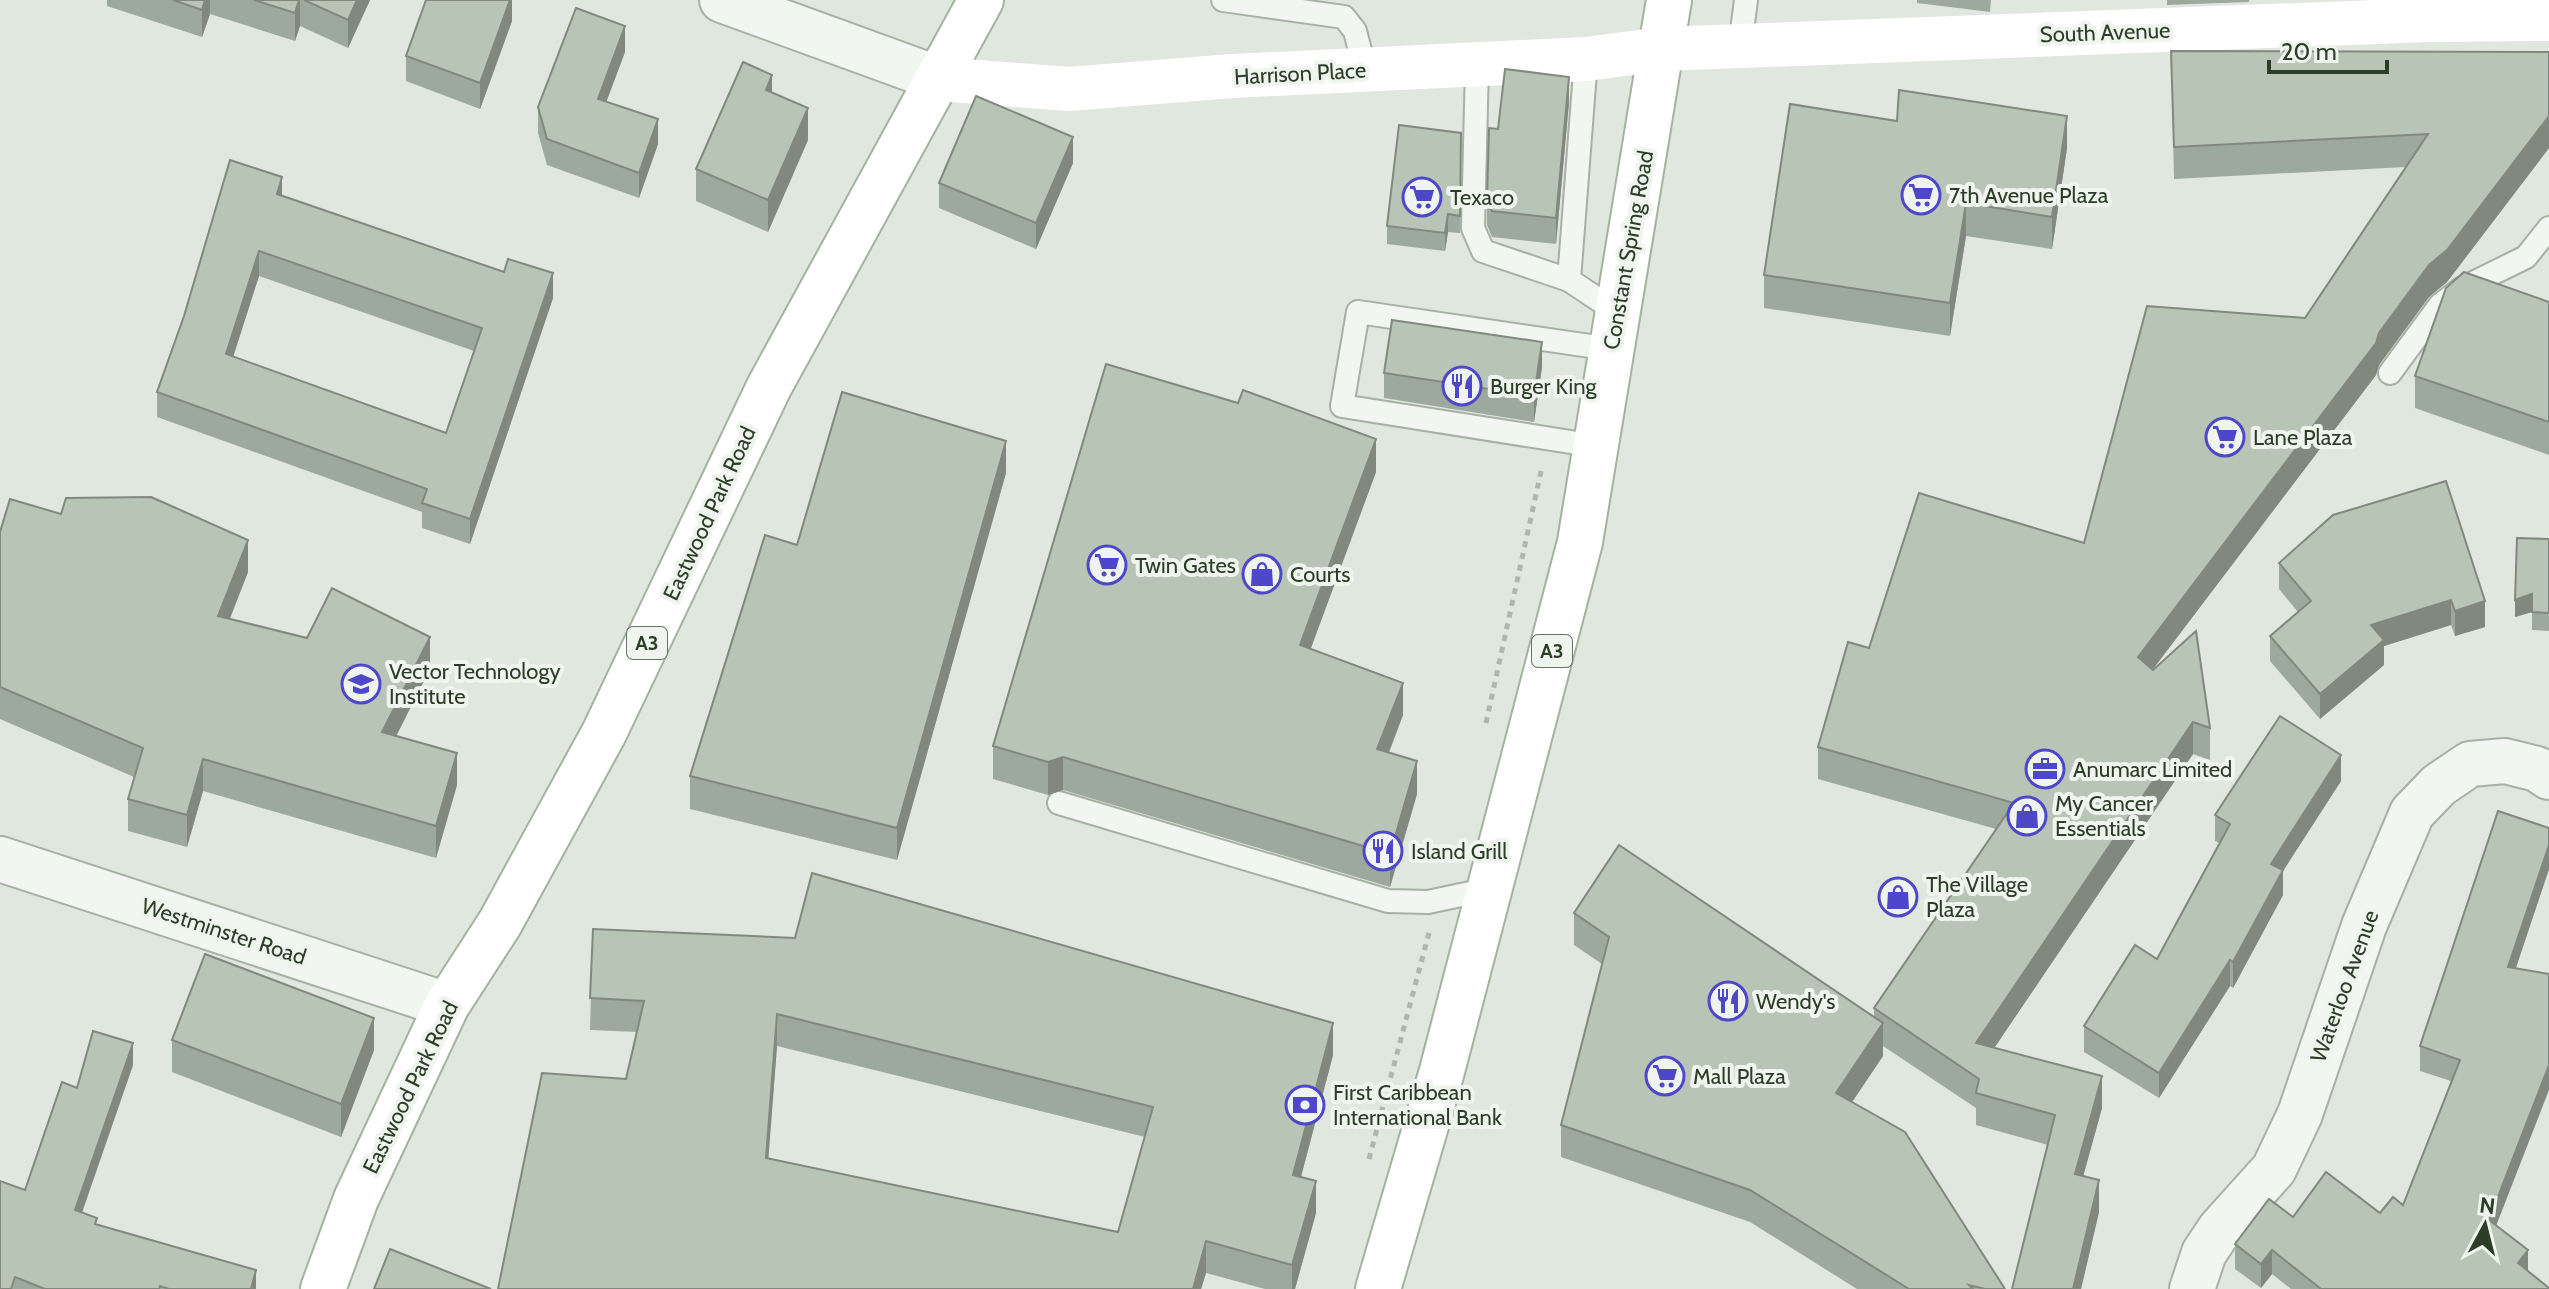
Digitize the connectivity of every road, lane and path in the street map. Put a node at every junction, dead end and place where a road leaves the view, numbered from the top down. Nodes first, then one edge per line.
1 (722, 0) edge
2 (981, 0) edge
3 (1223, 0) edge
4 (1669, 0) edge
5 (1746, 0) edge
6 (2549, 19) edge
7 (1740, 46) junction
8 (1662, 49) junction
9 (1586, 59) junction
10 (1477, 64) junction
11 (1365, 70) junction
12 (939, 79) junction
13 (2549, 228) edge
14 (1569, 280) junction
15 (1614, 331) junction
16 (2390, 373) dead end
17 (1596, 446) junction
18 (2549, 777) edge
19 (1059, 803) dead end
20 (0, 859) edge
21 (1489, 889) junction
22 (447, 1005) junction
23 (323, 1289) edge
24 (1378, 1289) edge
25 (2192, 1289) edge

1 - 12 street
2 - 12 main road, Eastwood Park Road / A3
3 - 11 lane
4 - 8 main road, Constant Spring Road / A3
5 - 7 lane
6 - 7 main road, South Avenue
7 - 8 main road, South Avenue
8 - 9 main road, Harrison Place
8 - 15 main road, Constant Spring Road / A3
9 - 10 main road, Harrison Place
9 - 14 lane
10 - 11 main road, Harrison Place
10 - 14 lane
11 - 12 main road, Harrison Place
12 - 22 main road, Eastwood Park Road / A3
13 - 16 lane
14 - 15 lane
15 - 17 main road, Constant Spring Road / A3
15 - 17 lane
17 - 21 main road, Constant Spring Road / A3
18 - 25 street, Waterloo Avenue
19 - 21 lane
20 - 22 street, Westminster Road
21 - 24 main road, Constant Spring Road / A3
22 - 23 main road, Eastwood Park Road / A3

